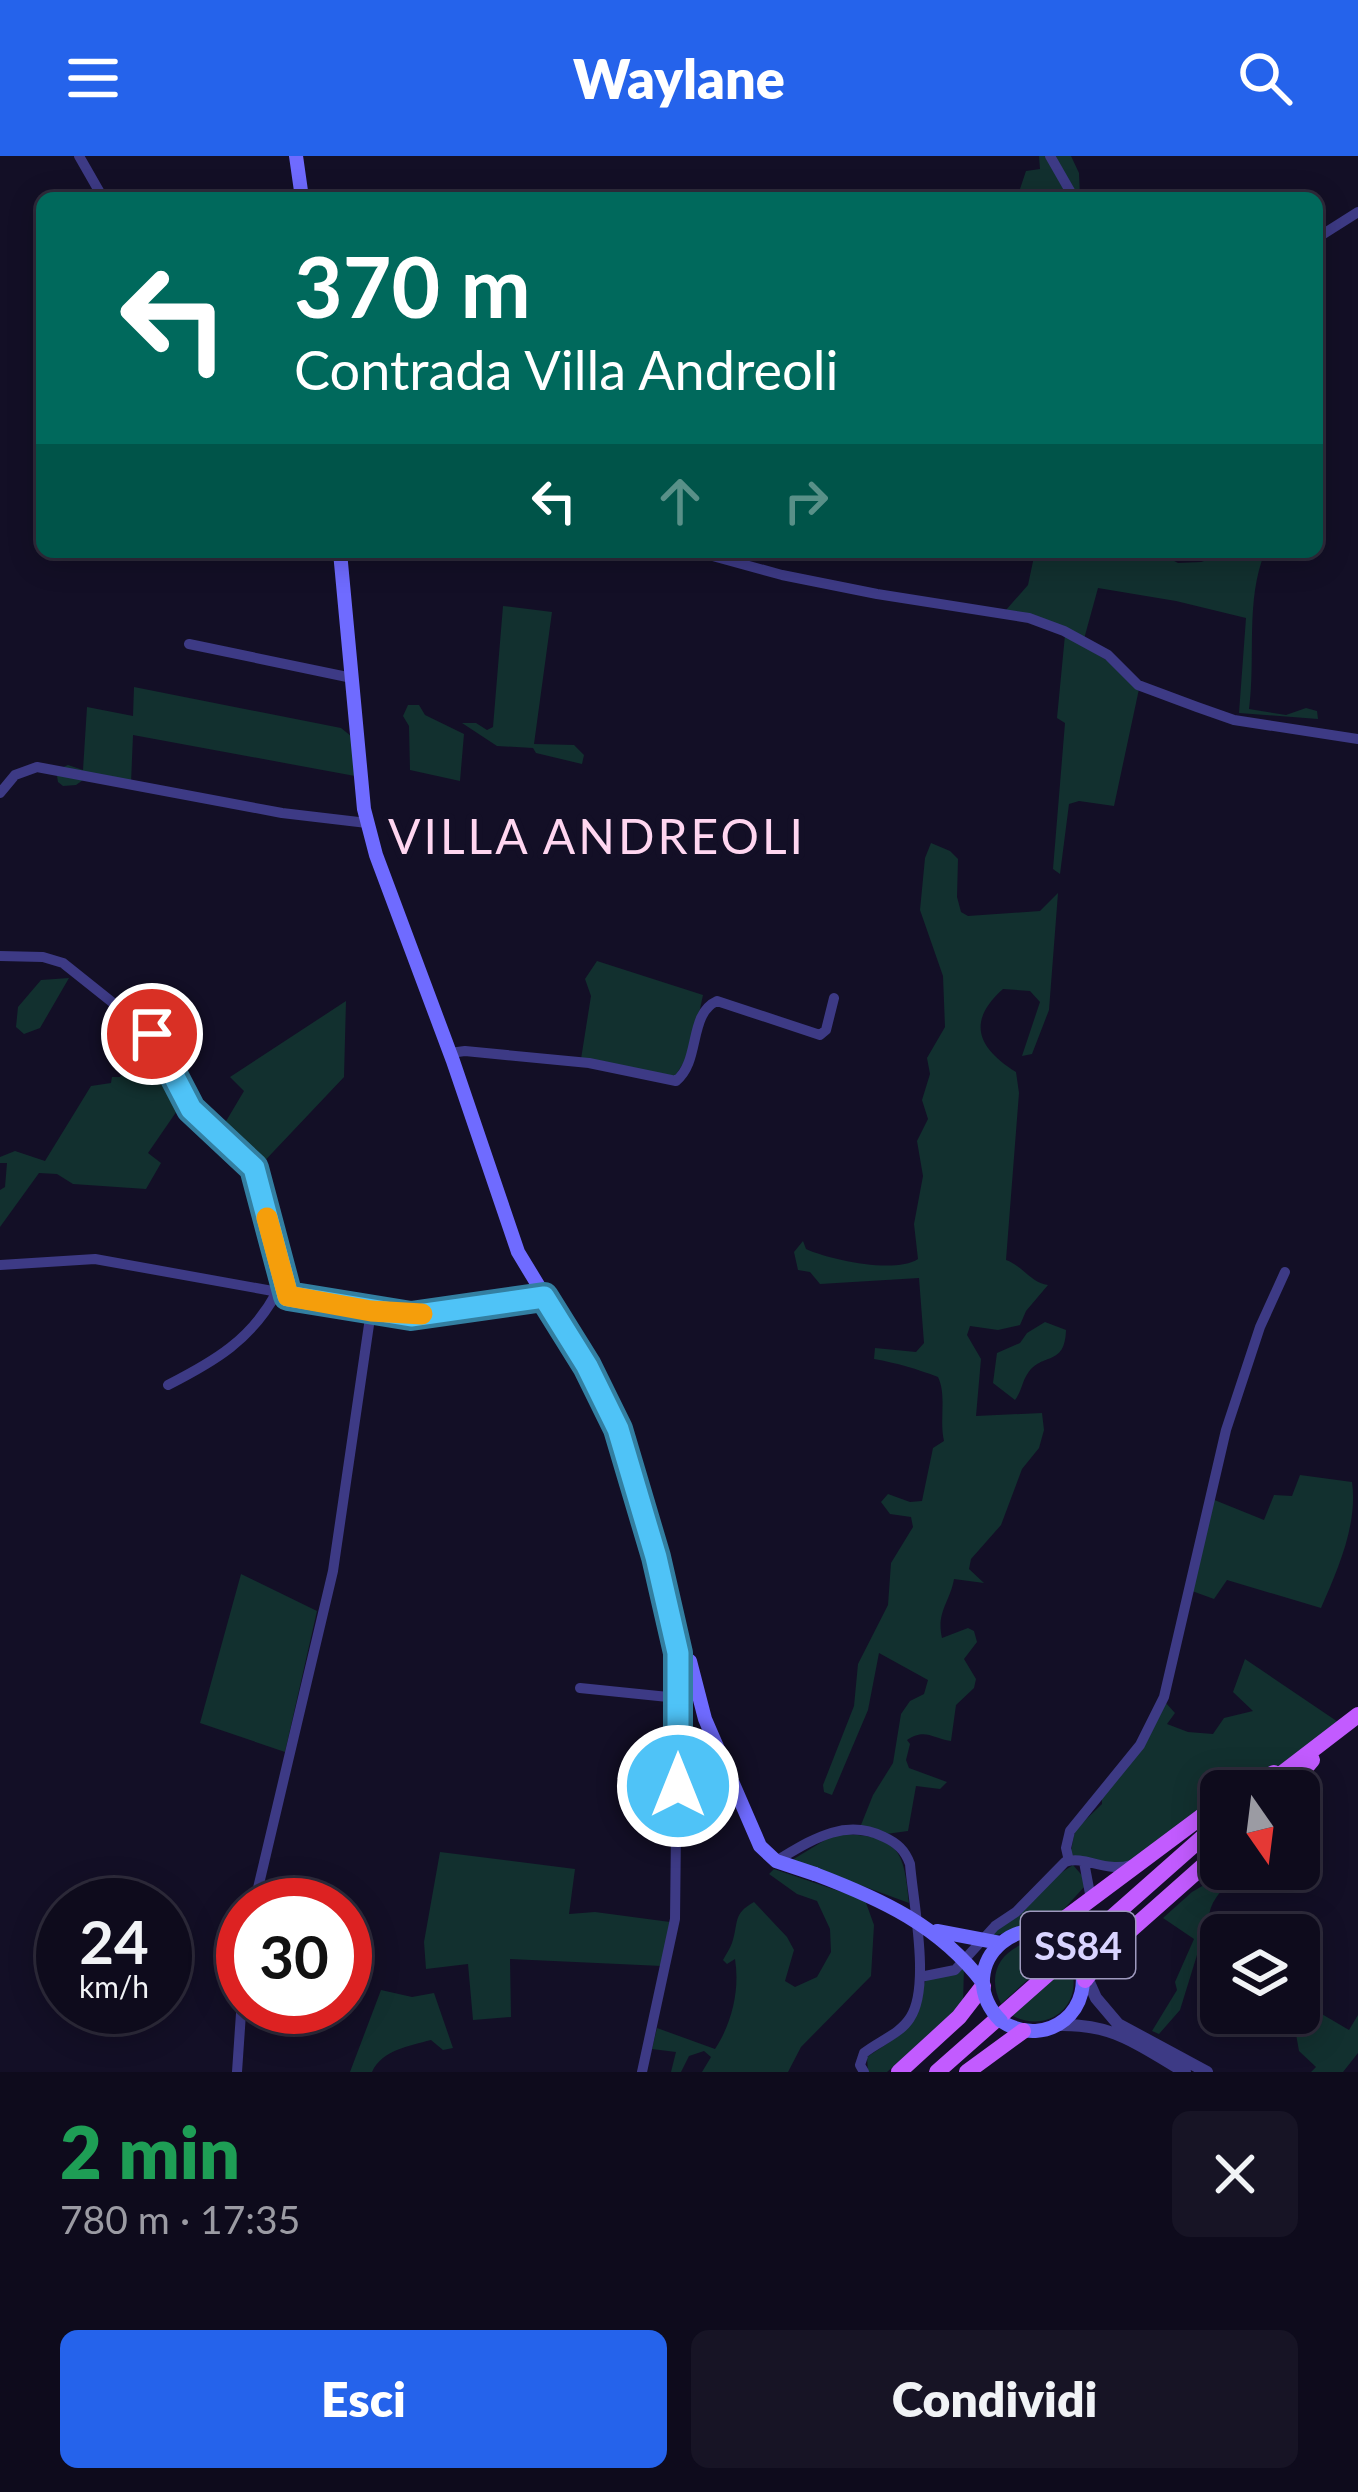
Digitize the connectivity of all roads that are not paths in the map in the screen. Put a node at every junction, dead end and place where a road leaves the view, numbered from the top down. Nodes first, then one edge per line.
1 (79, 156) edge
2 (296, 156) edge
3 (1050, 156) edge
4 (100, 192) edge
5 (301, 192) edge
6 (1071, 192) edge
7 (1358, 212) edge
8 (1323, 234) edge
9 (341, 558) edge
10 (720, 558) edge
11 (189, 644) dead end
12 (352, 678) junction
13 (1358, 740) edge
14 (0, 793) edge
15 (368, 823) junction
16 (0, 956) edge
17 (834, 998) dead end
18 (450, 1053) junction
19 (0, 1264) edge
20 (1285, 1272) dead end
21 (283, 1294) junction
22 (544, 1297) junction
23 (371, 1311) junction
24 (168, 1385) dead end
25 (678, 1653) junction
26 (580, 1688) dead end
27 (678, 1698) junction
28 (1358, 1715) edge
29 (1328, 1740) junction
30 (1292, 1766) junction
31 (1283, 1770) edge
32 (1287, 1770) edge
33 (1303, 1770) edge
34 (1200, 1818) edge
35 (1200, 1840) edge
36 (776, 1861) junction
37 (1069, 1861) junction
38 (1084, 1862) junction
39 (1139, 1863) junction
40 (1200, 1869) edge
41 (260, 1878) edge
42 (1091, 1899) junction
43 (932, 1930) junction
44 (1034, 1931) junction
45 (1000, 1943) junction
46 (1083, 1970) junction
47 (920, 1977) junction
48 (983, 1984) junction
49 (1060, 2025) junction
50 (1023, 2031) junction
51 (240, 2034) edge
52 (237, 2072) edge
53 (642, 2072) edge
54 (864, 2072) edge
55 (899, 2072) edge
56 (937, 2072) edge
57 (967, 2072) edge
58 (1186, 2072) edge
59 (1208, 2072) edge

1 - 4 street
2 - 5 main road
3 - 6 street
7 - 8 street
9 - 12 main road
10 - 13 street
11 - 12 street
12 - 15 main road
14 - 15 street
15 - 18 main road
16 - 21 street
17 - 18 street
18 - 22 main road
19 - 21 street
20 - 37 street
21 - 23 street
21 - 24 street
22 - 23 street
22 - 25 main road
23 - 41 street
25 - 27 street
25 - 36 main road
26 - 27 street
27 - 53 street
28 - 29 main road
29 - 30 main road
29 - 33 main road
30 - 31 main road
30 - 32 main road
34 - 39 main road
35 - 56 main road, SS84
36 - 43 main road, bridge
36 - 47 street
37 - 38 street
37 - 47 street
38 - 39 street
38 - 42 street
39 - 42 main road
40 - 46 main road
42 - 44 main road, bridge
43 - 45 main road, bridge
43 - 48 main road, bridge
44 - 45 main road, bridge
44 - 46 main road, bridge
45 - 48 main road, bridge
46 - 49 main road
46 - 59 street
47 - 54 street
48 - 50 main road, bridge
48 - 55 main road
49 - 50 main road
49 - 58 street
50 - 57 main road
51 - 52 street

